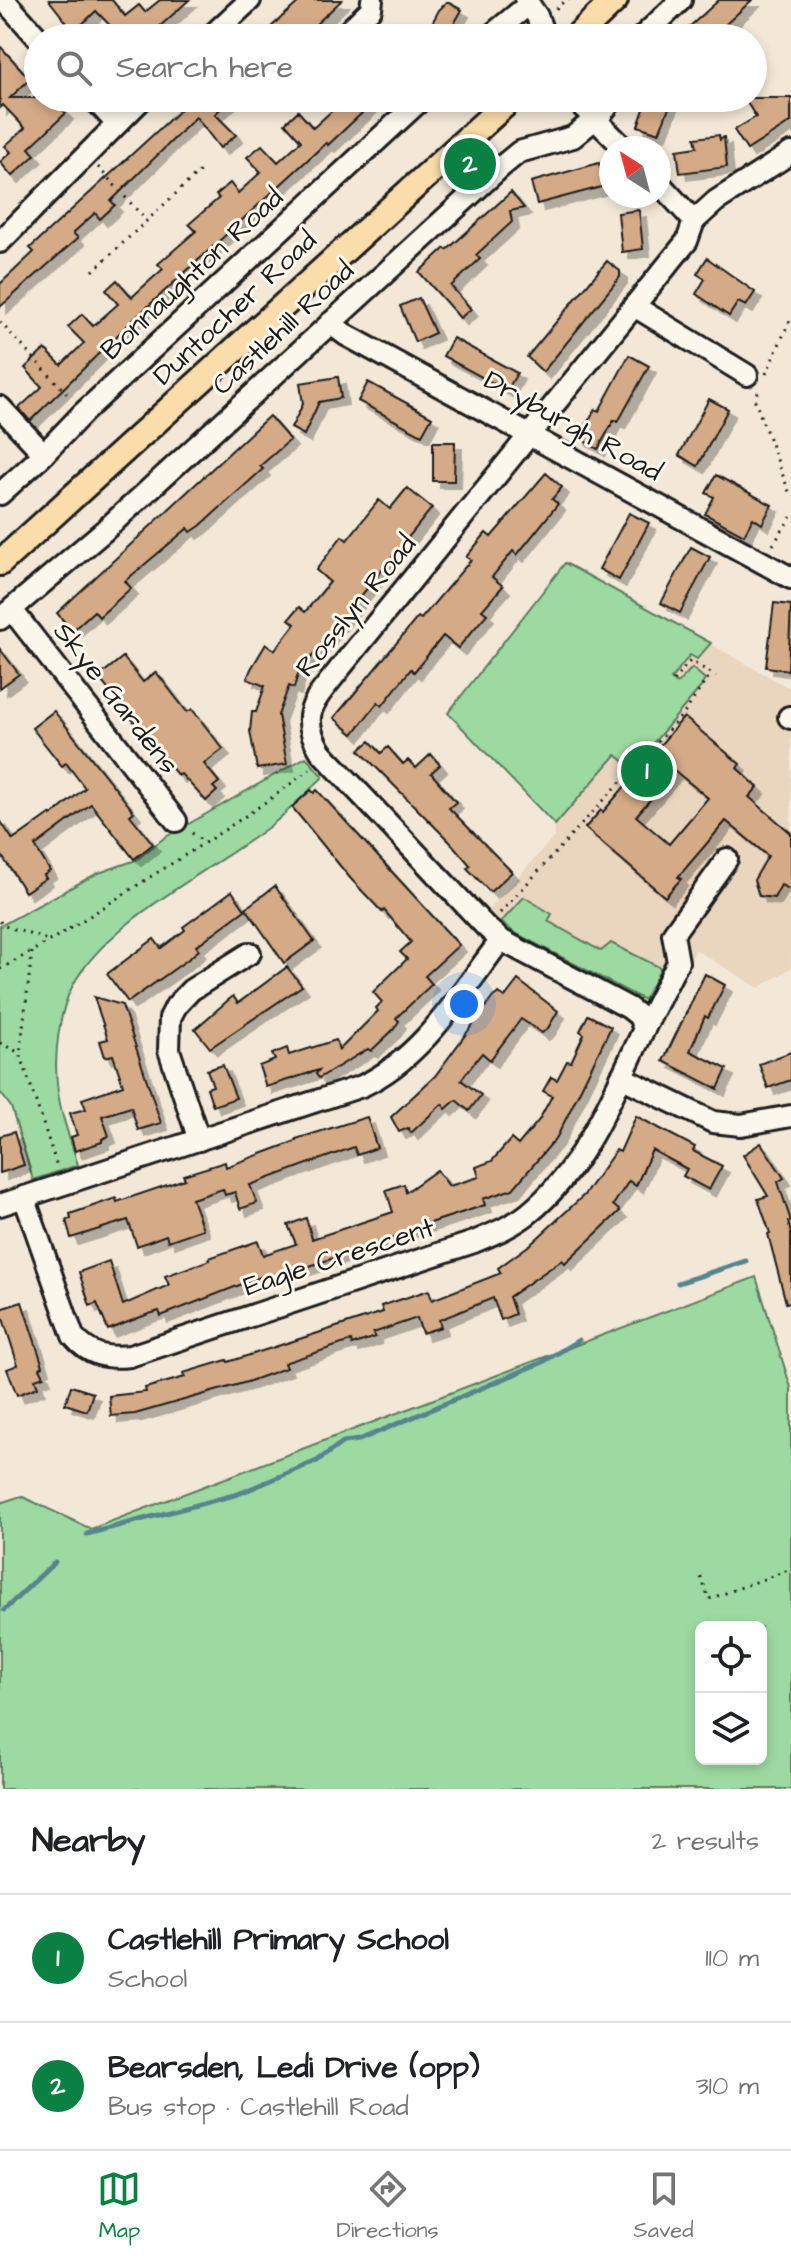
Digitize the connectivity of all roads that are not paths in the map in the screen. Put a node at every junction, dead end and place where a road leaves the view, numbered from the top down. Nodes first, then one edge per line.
1 (4, 0) edge
2 (250, 0) edge
3 (615, 0) edge
4 (681, 0) edge
5 (376, 1) edge
6 (528, 2) edge
7 (25, 24) edge
8 (224, 24) edge
9 (355, 24) edge
10 (504, 24) edge
11 (540, 24) edge
12 (590, 24) edge
13 (656, 24) edge
14 (106, 112) edge
15 (128, 112) edge
16 (408, 112) edge
17 (496, 112) edge
18 (587, 112) edge
19 (601, 112) edge
20 (594, 119) junction
21 (116, 123) junction
22 (612, 136) edge
23 (791, 153) edge
24 (671, 195) edge
25 (694, 221) junction
26 (0, 242) edge
27 (634, 306) junction
28 (330, 323) junction
29 (747, 375) dead end
30 (0, 407) edge
31 (531, 434) junction
32 (44, 454) junction
33 (0, 494) edge
34 (0, 563) edge
35 (791, 578) edge
36 (6, 614) edge
37 (176, 821) dead end
38 (727, 859) dead end
39 (501, 940) junction
40 (250, 953) dead end
41 (644, 1029) junction
42 (621, 1077) junction
43 (791, 1116) edge
44 (199, 1140) junction
45 (24, 1197) junction
46 (0, 1205) edge

1 - 7 street
2 - 8 street
3 - 12 main road
4 - 13 street
5 - 9 street
6 - 10 street
6 - 11 street
14 - 21 street
15 - 21 street
16 - 32 street, Bonnaughton Road
17 - 34 main road, Duntocher Road
18 - 20 street
19 - 20 street, Castlehill Road
20 - 22 street
20 - 28 street, Castlehill Road
21 - 26 street
23 - 25 street
24 - 25 street
25 - 27 street, Rosslyn Road
27 - 29 street
27 - 31 street, Rosslyn Road
28 - 31 street, Dryburgh Road
28 - 36 street, Castlehill Road
30 - 32 street
31 - 35 street, Dryburgh Road
31 - 39 street, Rosslyn Road
32 - 33 street, Bonnaughton Road
36 - 37 street, Skye Gardens
38 - 41 street, Eagle Crescent
39 - 41 street, Rosslyn Road
39 - 44 street
40 - 44 street
41 - 42 street, Eagle Crescent
42 - 43 street
42 - 45 street, Eagle Crescent
44 - 45 street
45 - 46 street

